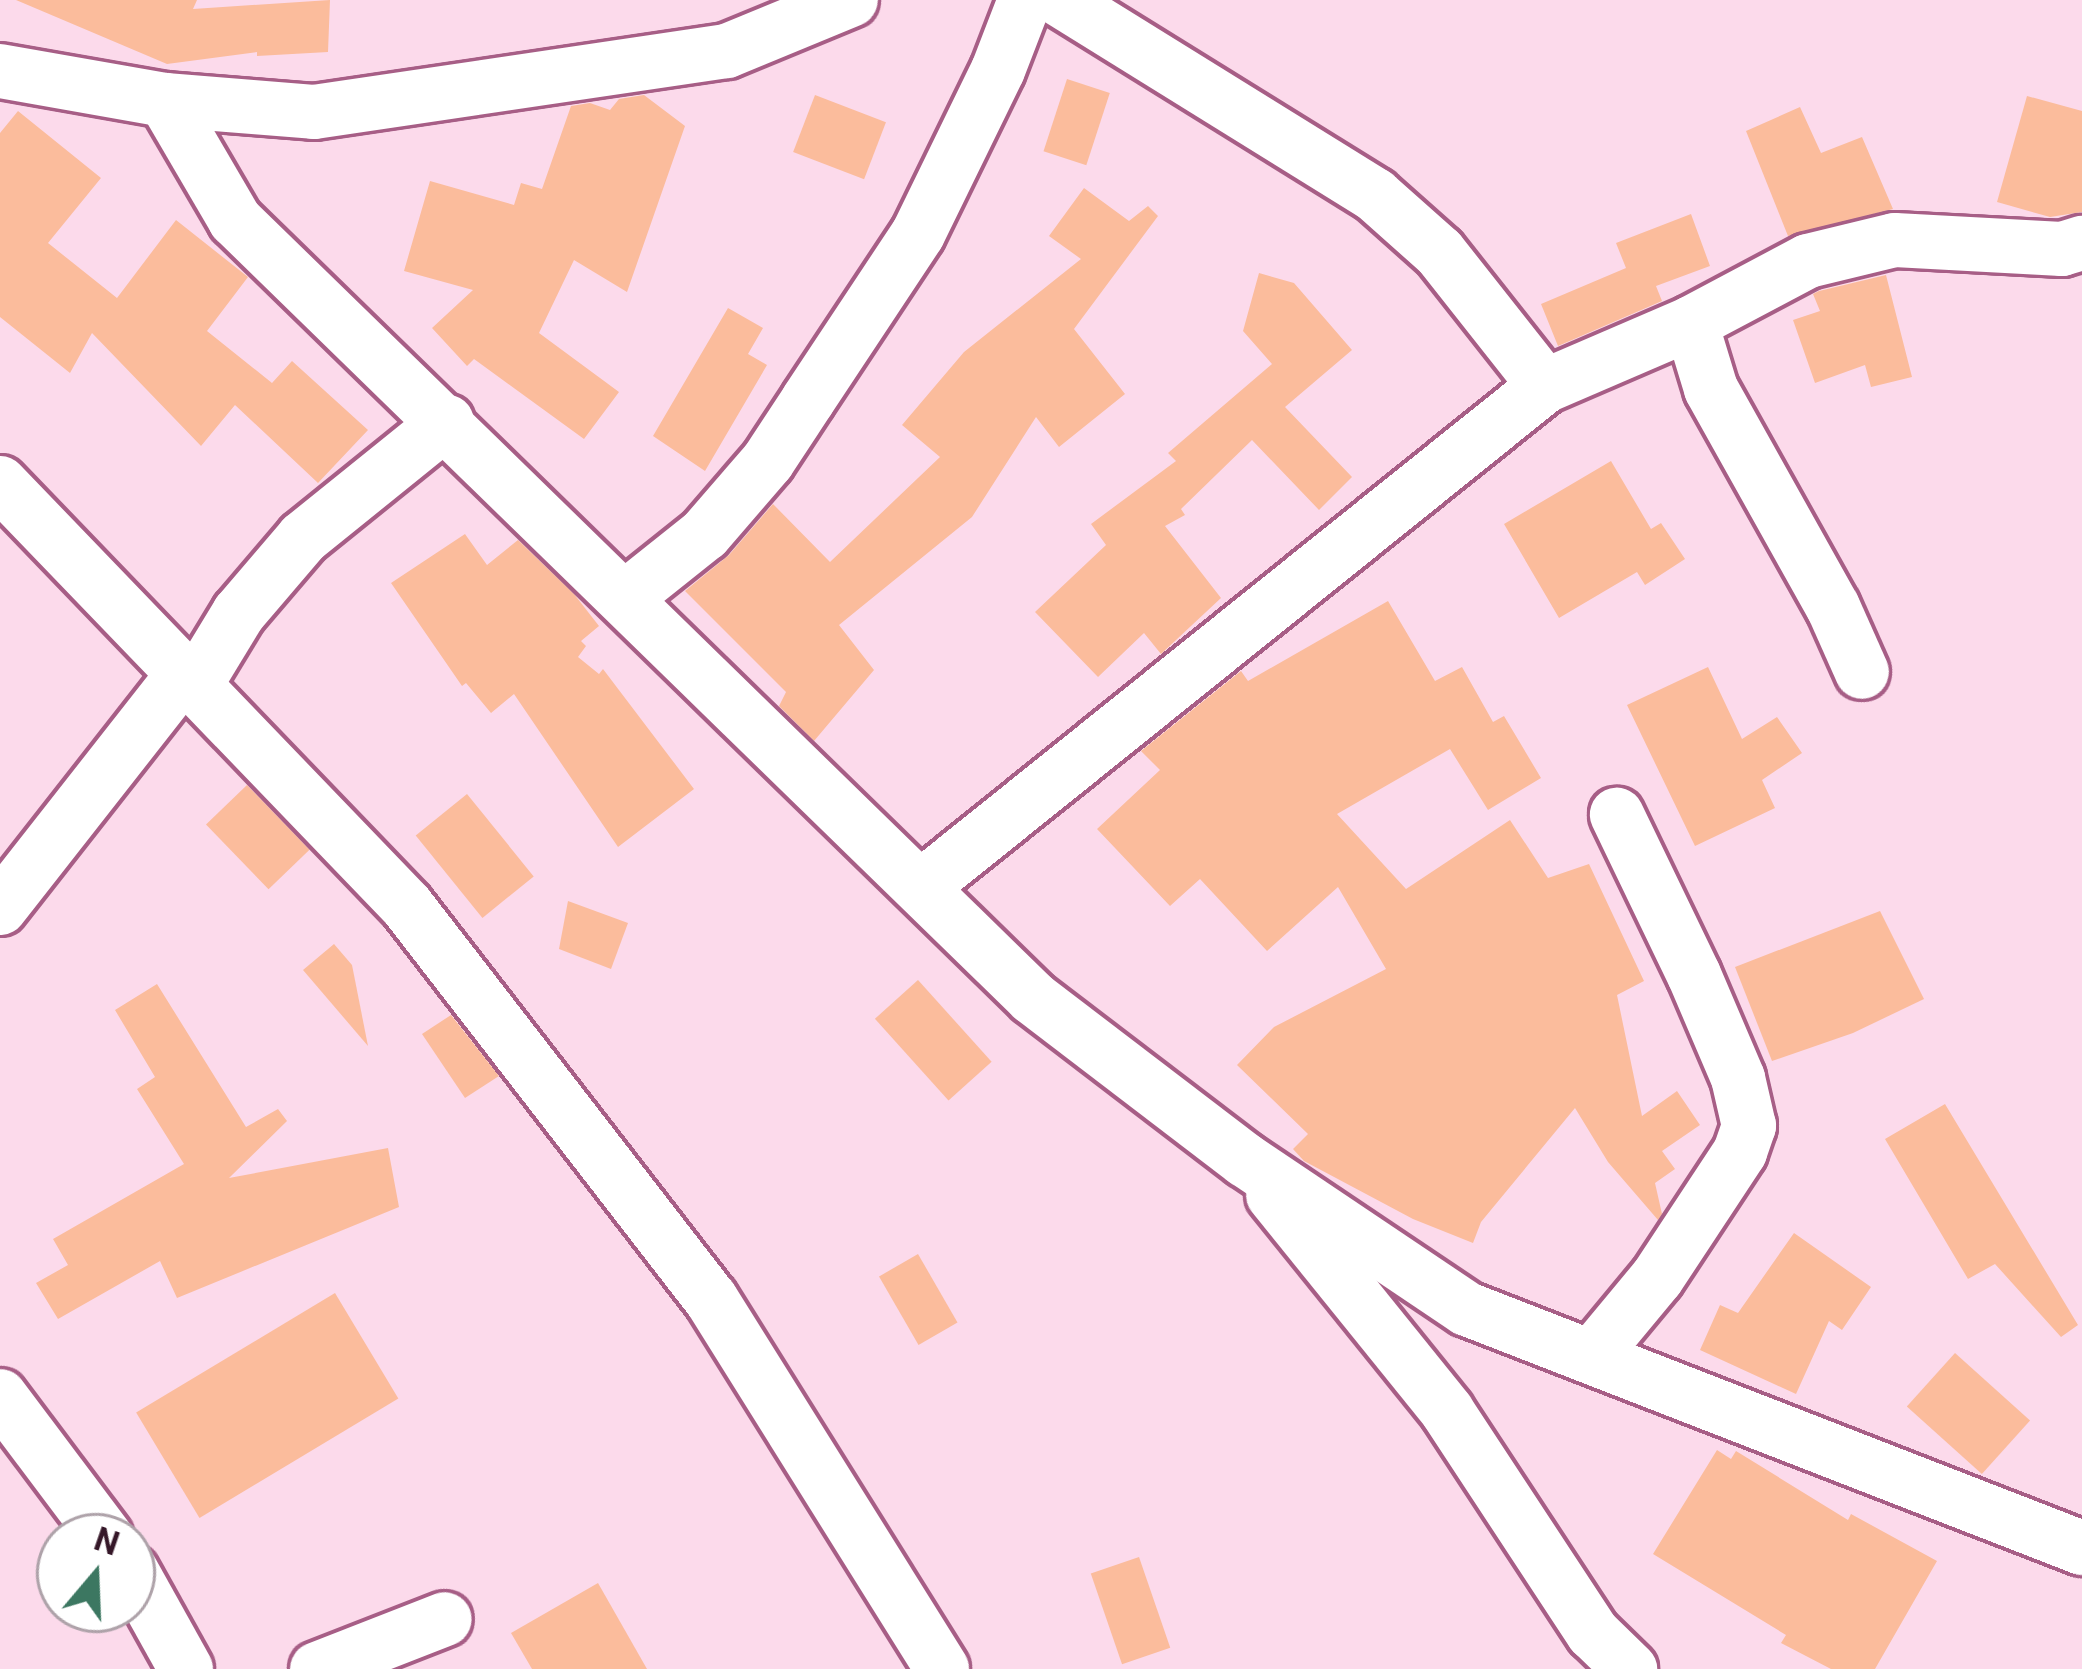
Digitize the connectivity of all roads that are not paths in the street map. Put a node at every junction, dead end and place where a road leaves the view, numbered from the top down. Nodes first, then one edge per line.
1 (851, 0) edge
2 (1025, 0) edge
3 (1060, 0) edge
4 (757, 20) edge
5 (0, 71) edge
6 (165, 100) junction
7 (2082, 243) edge
8 (1691, 323) junction
9 (1545, 386) junction
10 (447, 422) junction
11 (0, 483) edge
12 (626, 597) junction
13 (1862, 672) dead end
14 (192, 677) junction
15 (1617, 815) dead end
16 (921, 886) junction
17 (0, 908) edge
18 (1245, 1160) junction
19 (1593, 1355) junction
20 (0, 1396) edge
21 (88, 1513) edge
22 (2082, 1548) edge
23 (156, 1615) edge
24 (445, 1619) dead end
25 (186, 1669) edge
26 (317, 1669) edge
27 (942, 1669) edge
28 (1630, 1669) edge

1 - 4 street
2 - 12 street
3 - 9 street
4 - 6 street
5 - 6 street
6 - 10 street
7 - 8 street
8 - 9 street
8 - 13 street
9 - 16 street
10 - 12 street
10 - 14 street
11 - 14 street
12 - 16 street
14 - 17 street
14 - 27 street
15 - 19 street
16 - 18 street
18 - 19 street
18 - 28 street
19 - 22 street
20 - 21 street
23 - 25 street
24 - 26 street

